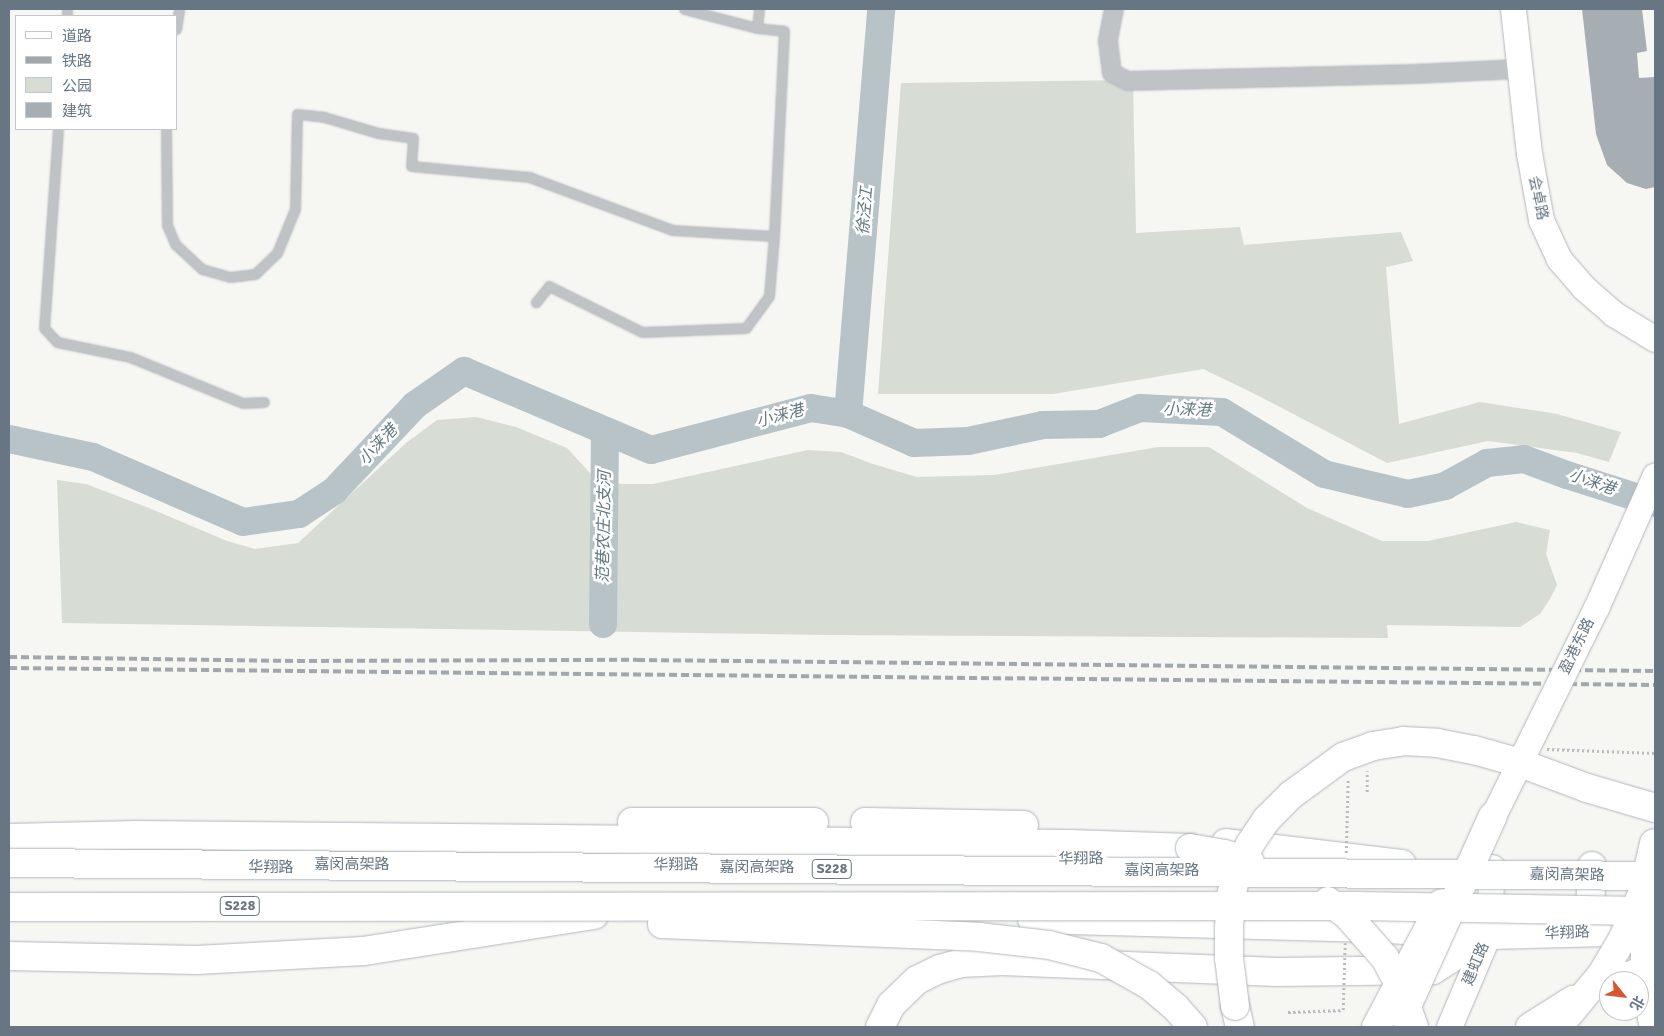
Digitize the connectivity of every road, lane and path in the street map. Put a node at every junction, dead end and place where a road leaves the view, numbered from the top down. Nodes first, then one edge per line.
1 (684, 9) edge
2 (759, 9) edge
3 (1114, 9) edge
4 (1513, 9) edge
5 (757, 28) junction
6 (1520, 69) junction
7 (58, 130) edge
8 (166, 130) edge
9 (774, 236) junction
10 (536, 302) dead end
11 (1655, 339) edge
12 (264, 402) dead end
13 (1655, 475) edge
14 (1546, 749) dead end
15 (1655, 753) edge
16 (1348, 771) dead end
17 (1655, 808) edge
18 (1494, 816) junction
19 (9, 838) edge
20 (459, 838) junction
21 (1655, 846) edge
22 (1346, 861) dead end
23 (9, 863) edge
24 (1406, 865) junction
25 (1438, 866) junction
26 (1592, 866) junction
27 (9, 867) edge
28 (1492, 867) junction
29 (1655, 876) edge
30 (9, 899) edge
31 (472, 906) junction
32 (9, 907) edge
33 (618, 911) junction
34 (1655, 911) edge
35 (1655, 931) edge
36 (1435, 932) junction
37 (1589, 932) junction
38 (1488, 936) junction
39 (1345, 941) dead end
40 (9, 956) edge
41 (1655, 966) edge
42 (1433, 970) junction
43 (1642, 971) edge
44 (1599, 987) edge
45 (1288, 1012) dead end
46 (880, 1027) edge
47 (1193, 1027) edge
48 (1240, 1027) edge
49 (1376, 1027) edge
50 (1398, 1027) edge
51 (1410, 1027) edge
52 (1414, 1027) edge
53 (1449, 1027) edge
54 (1530, 1027) edge
55 (1558, 1027) edge
56 (1654, 1027) edge

1 - 5 lane
2 - 5 lane
3 - 6 street
4 - 6 main road, 会卓路
5 - 9 lane
6 - 11 main road, 会卓路
7 - 12 lane
8 - 9 lane
9 - 10 lane
13 - 18 main road, 盈港东路, bridge
14 - 15 path, bridge
16 - 22 path, bridge
17 - 48 main road, bridge
18 - 49 main road, bridge
18 - 50 main road, bridge
19 - 20 main road
20 - 24 main road
20 - 52 main road, bridge
21 - 26 main road, 华翔路
21 - 55 main road, bridge
21 - 56 main road, bridge
23 - 29 main road, 嘉闵高架路 / S228, bridge
24 - 25 main road, 华翔路
24 - 27 main road, 华翔路
25 - 28 main road, 华翔路
25 - 36 main road
26 - 28 main road, 华翔路
26 - 37 main road
28 - 38 main road, 建虹路
30 - 33 main road, 华翔路
31 - 32 main road, S228, bridge
31 - 34 main road, S228, bridge
31 - 47 main road, bridge
33 - 36 main road, 华翔路
33 - 40 main road
35 - 37 main road, 华翔路
36 - 38 main road, 华翔路
36 - 42 main road
37 - 38 main road, 华翔路
38 - 42 main road, 华翔路
38 - 53 main road, 建虹路
39 - 45 path, bridge
41 - 43 main road, bridge
42 - 46 main road
42 - 51 main road
44 - 54 main road, bridge

